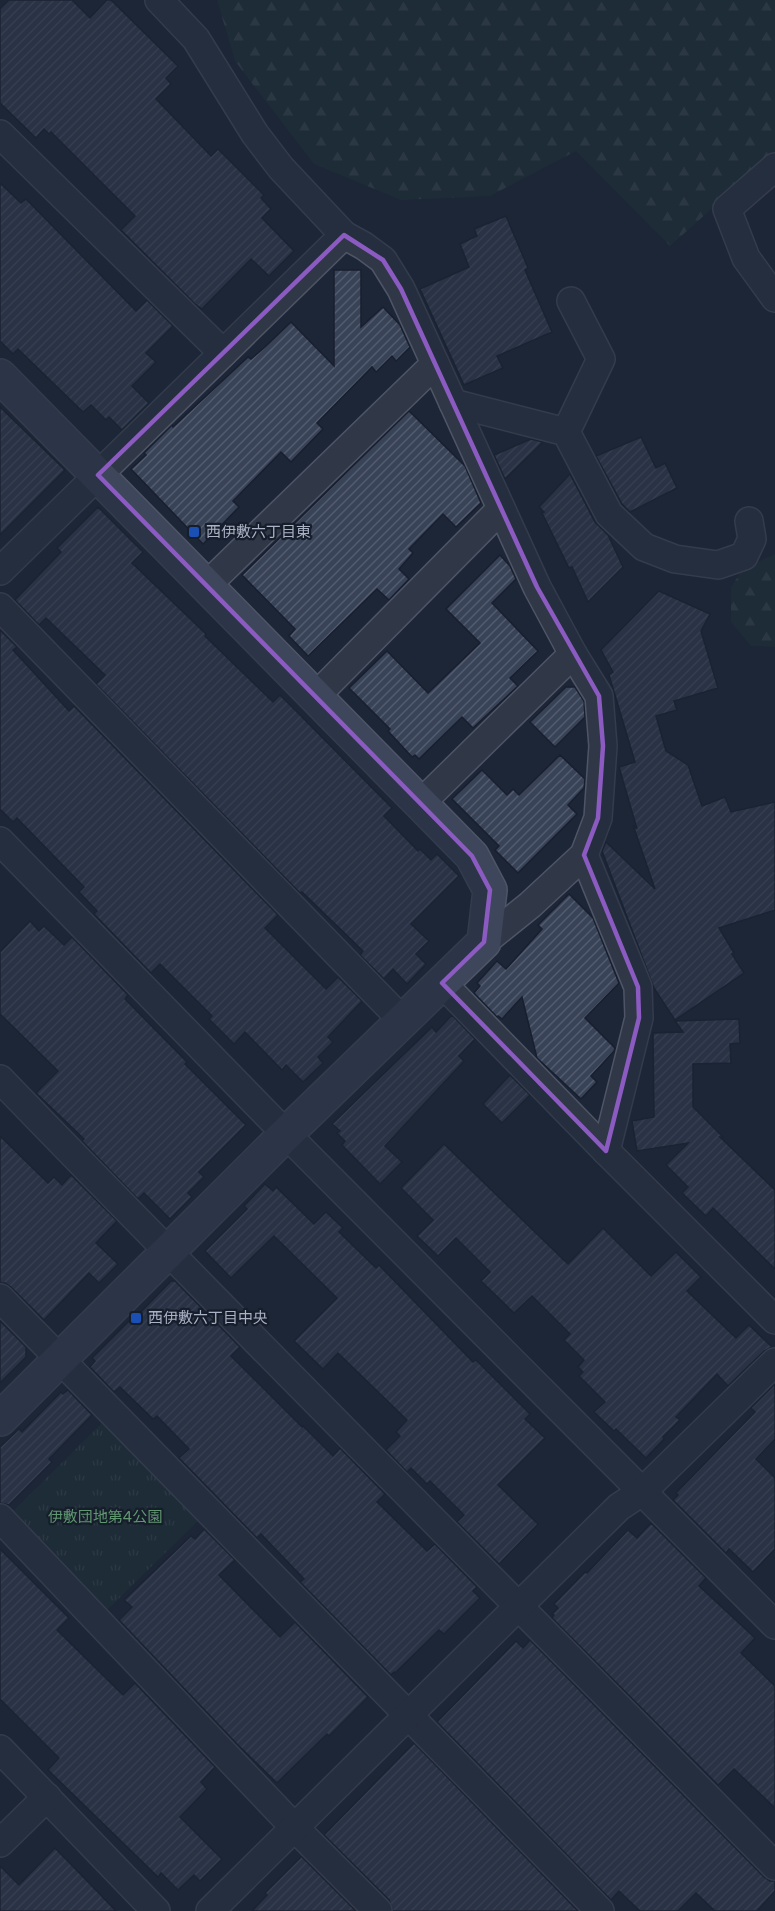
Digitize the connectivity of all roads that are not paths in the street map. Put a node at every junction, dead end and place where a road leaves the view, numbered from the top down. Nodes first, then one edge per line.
1 (159, 0) edge
2 (0, 134) edge
3 (775, 167) edge
4 (344, 235) junction
5 (775, 298) edge
6 (571, 301) dead end
7 (223, 353) junction
8 (435, 364) junction
9 (0, 376) edge
10 (453, 403) junction
11 (566, 432) junction
12 (98, 475) junction
13 (501, 509) junction
14 (749, 521) dead end
15 (0, 571) edge
16 (207, 585) junction
17 (0, 607) edge
18 (573, 654) junction
19 (316, 696) junction
20 (421, 803) junction
21 (0, 841) edge
22 (584, 855) junction
23 (484, 942) junction
24 (441, 983) junction
25 (403, 1021) junction
26 (0, 1079) edge
27 (286, 1134) junction
28 (606, 1151) junction
29 (168, 1252) junction
30 (0, 1298) edge
31 (775, 1320) edge
32 (60, 1360) junction
33 (775, 1362) edge
34 (0, 1419) edge
35 (643, 1491) junction
36 (0, 1518) edge
37 (519, 1605) junction
38 (775, 1624) edge
39 (410, 1715) junction
40 (0, 1749) edge
41 (47, 1797) junction
42 (295, 1828) junction
43 (0, 1843) edge
44 (775, 1866) edge
45 (156, 1911) edge
46 (210, 1911) edge
47 (378, 1911) edge
48 (600, 1911) edge

1 - 4 street
2 - 7 street
3 - 5 street
4 - 7 street
4 - 8 street
6 - 11 street
7 - 12 street
8 - 10 street
8 - 16 street
9 - 12 street
10 - 11 street
10 - 13 street
11 - 14 street
12 - 15 street
12 - 16 street
13 - 18 street
13 - 19 street
16 - 19 street
17 - 25 street
18 - 20 street
18 - 22 street
19 - 20 street
20 - 23 street
21 - 27 street
22 - 23 street
22 - 28 street
23 - 24 street
24 - 25 street
24 - 28 street
25 - 27 street
26 - 29 street
27 - 29 street
27 - 35 street
28 - 31 street
29 - 32 street
29 - 37 street
30 - 32 street
32 - 34 street
32 - 39 street
33 - 35 street
35 - 37 street
35 - 38 street
36 - 42 street
37 - 39 street
37 - 44 street
39 - 42 street
39 - 48 street
40 - 41 street
41 - 43 street
41 - 45 street
42 - 46 street
42 - 47 street

